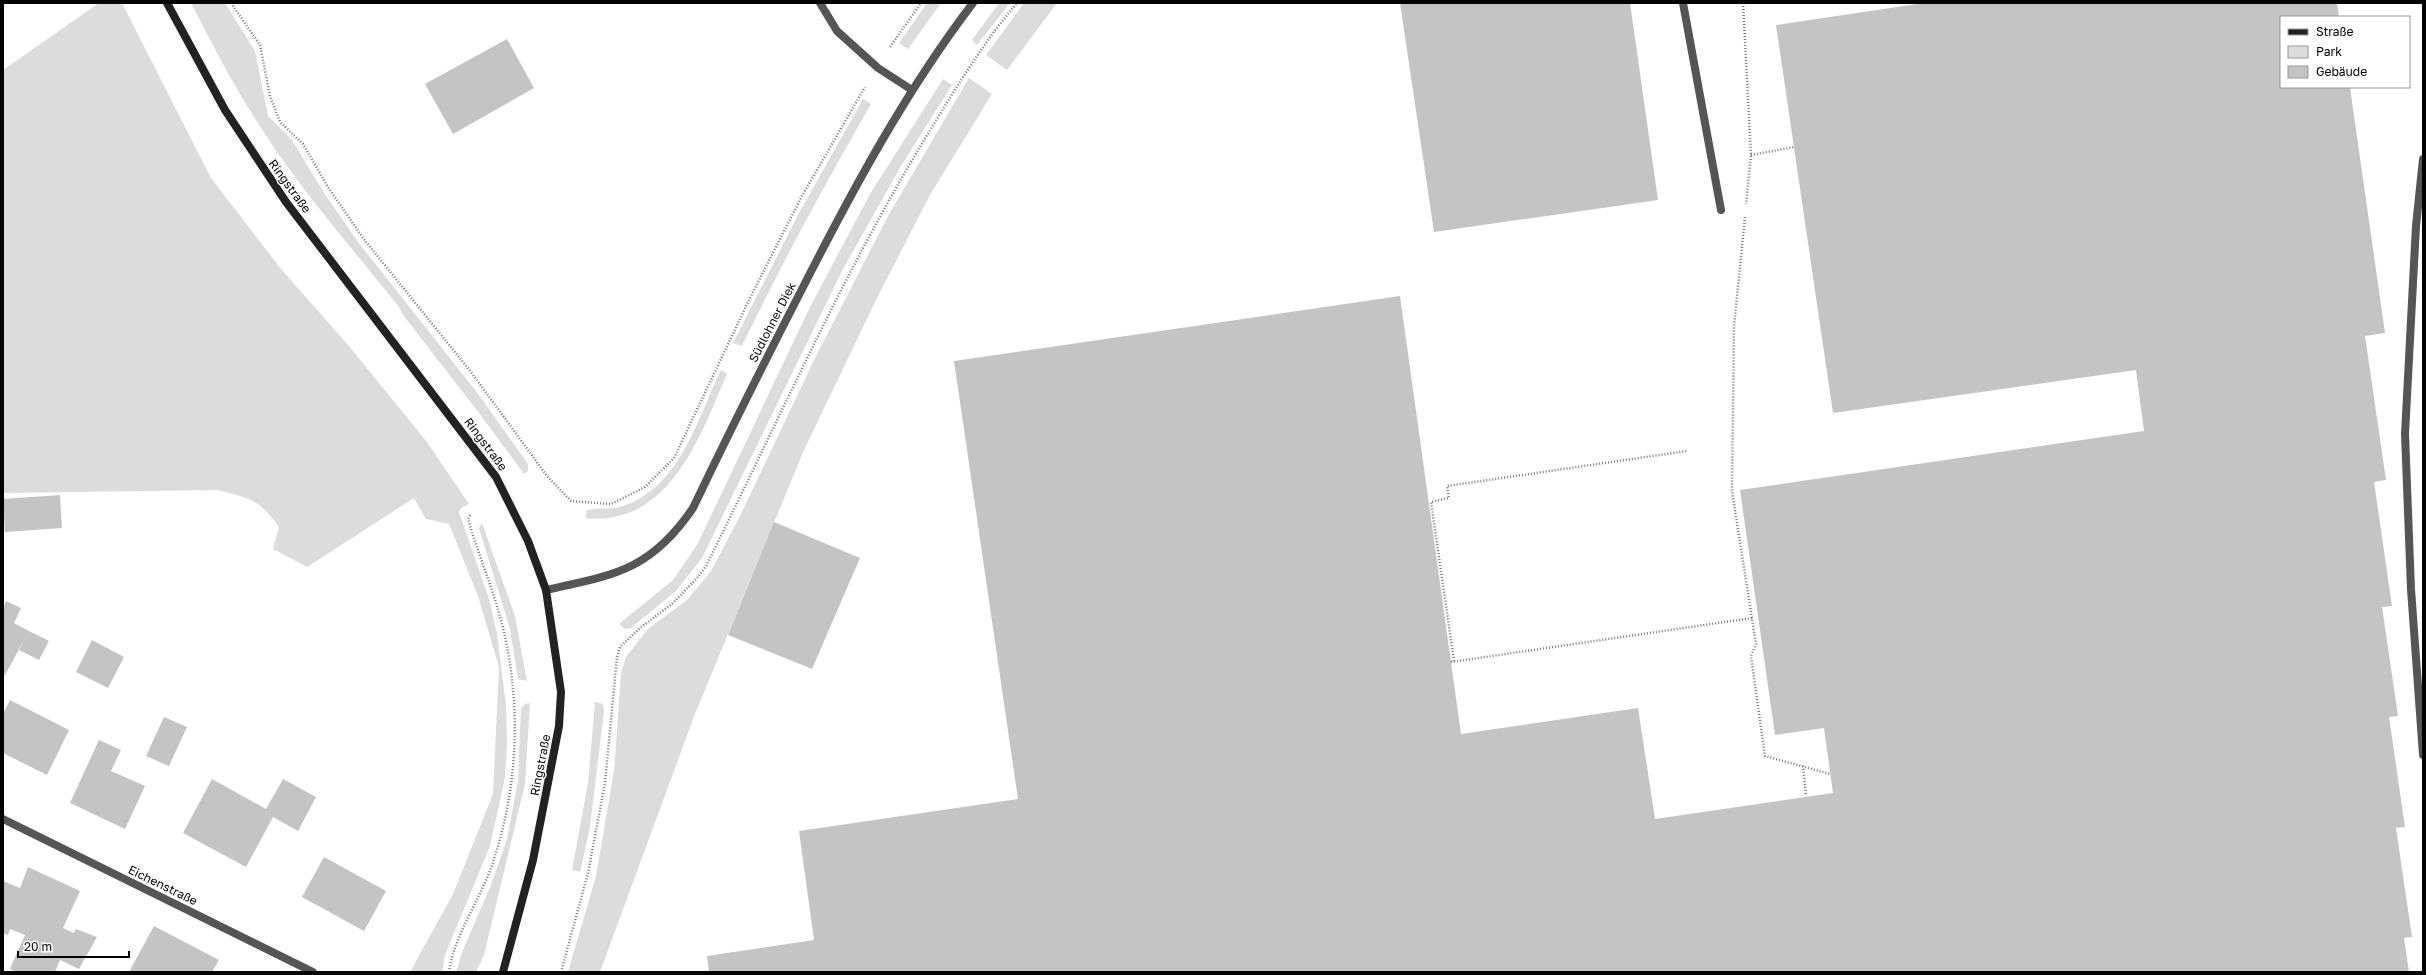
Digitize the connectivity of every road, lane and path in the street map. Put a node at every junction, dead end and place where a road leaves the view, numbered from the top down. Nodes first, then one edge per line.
1 (167, 3) edge
2 (231, 3) edge
3 (820, 3) edge
4 (921, 3) edge
5 (973, 3) edge
6 (1017, 3) edge
7 (1684, 3) edge
8 (1743, 3) edge
9 (878, 68) junction
10 (912, 90) junction
11 (1794, 148) dead end
12 (1751, 155) junction
13 (2423, 159) edge
14 (1721, 210) dead end
15 (1687, 451) dead end
16 (471, 514) dead end
17 (546, 590) junction
18 (1752, 618) junction
19 (2423, 755) edge
20 (1803, 766) junction
21 (1830, 774) dead end
22 (1806, 796) dead end
23 (3, 819) edge
24 (312, 972) edge
25 (449, 972) edge
26 (504, 972) edge
27 (561, 972) edge

1 - 17 main road, Ringstraße
2 - 9 path
3 - 9 street
4 - 9 path
5 - 10 street, Südlohner Diek
6 - 27 path
7 - 14 street
8 - 12 path
9 - 10 street
10 - 17 street, Südlohner Diek
11 - 12 path
12 - 18 path
13 - 19 street
15 - 18 path
16 - 25 path
17 - 26 main road, Ringstraße
18 - 20 path
20 - 21 path
20 - 22 path
23 - 24 street, Eichenstraße

